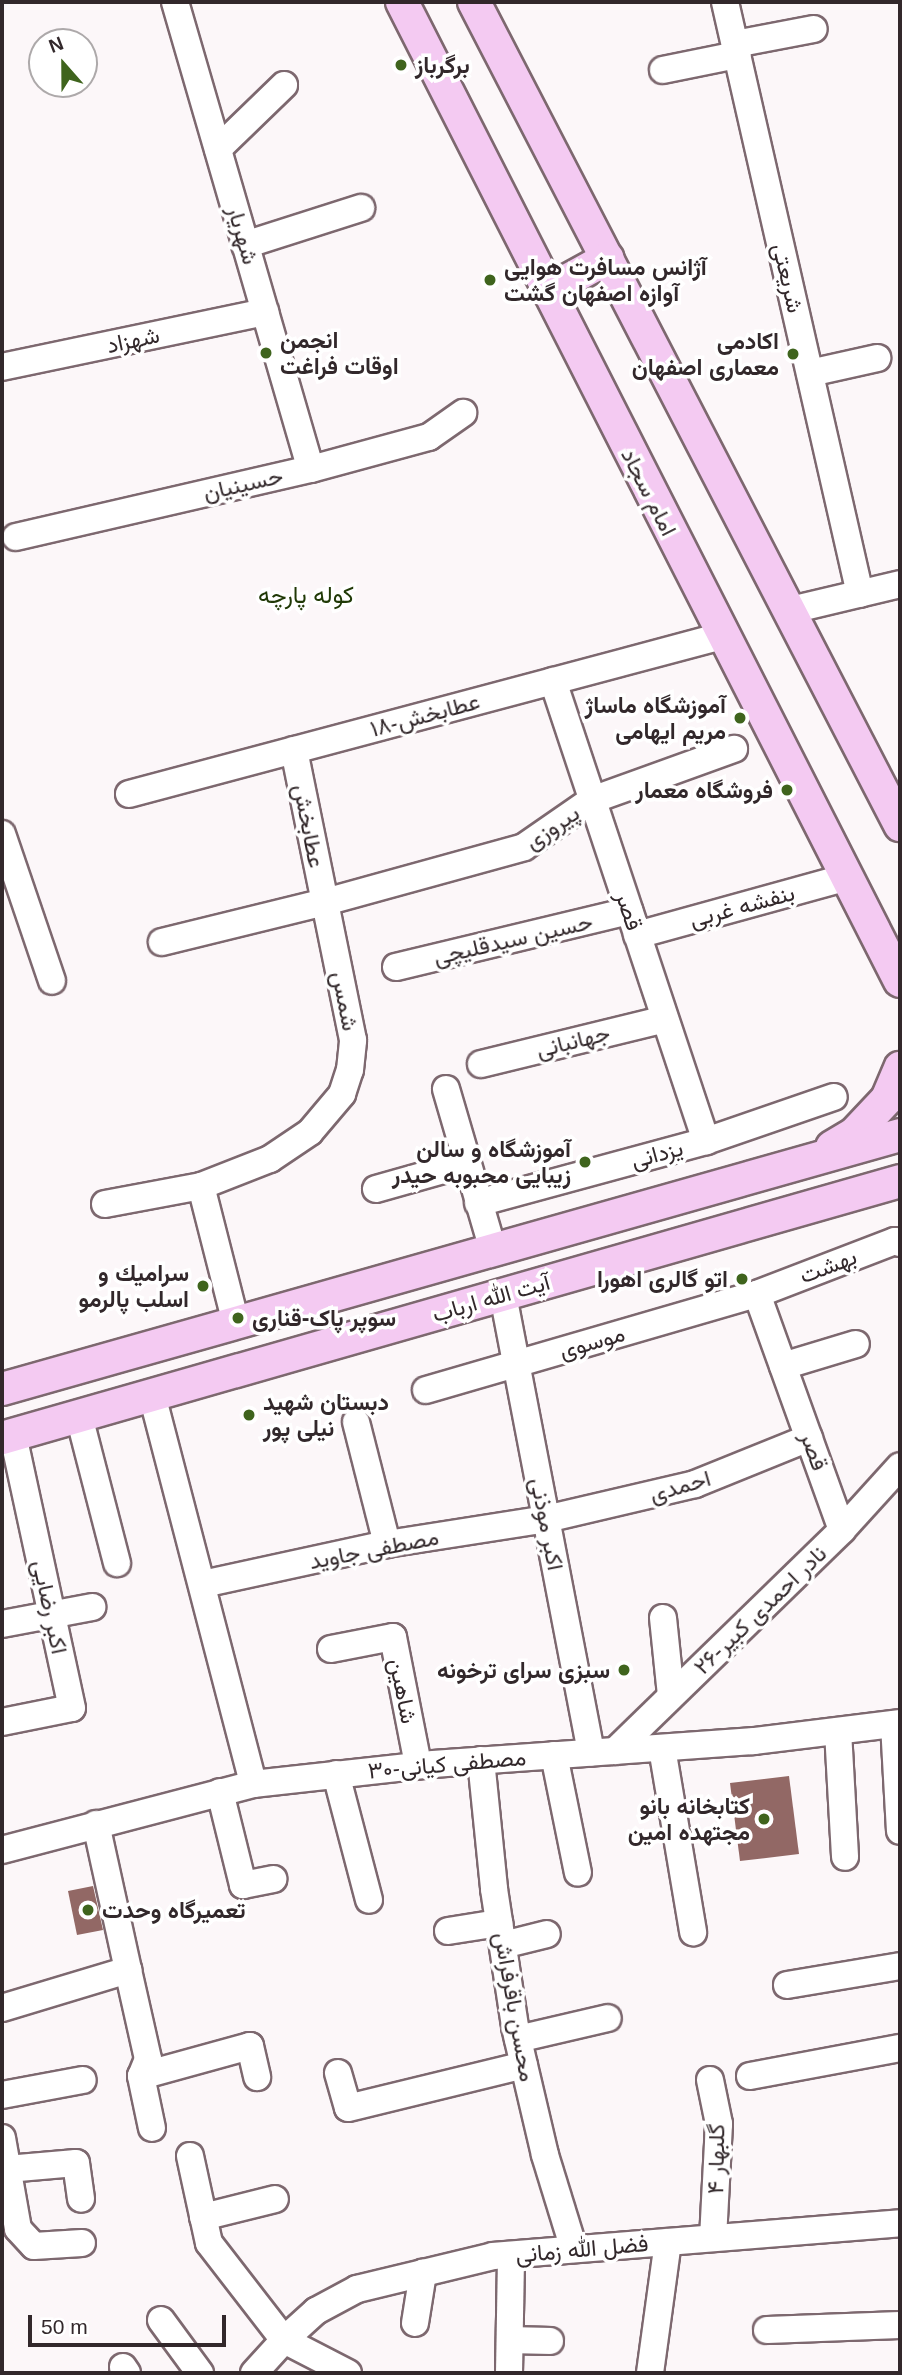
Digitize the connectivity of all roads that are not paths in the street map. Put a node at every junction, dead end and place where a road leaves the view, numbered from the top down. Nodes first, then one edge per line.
1 (175, 2) edge
2 (402, 2) edge
3 (474, 2) edge
4 (725, 2) edge
5 (814, 29) dead end
6 (736, 50) junction
7 (663, 70) dead end
8 (284, 85) dead end
9 (218, 149) junction
10 (362, 208) dead end
11 (246, 245) junction
12 (608, 258) junction
13 (548, 291) junction
14 (265, 312) junction
15 (877, 358) dead end
16 (2, 367) edge
17 (810, 373) junction
18 (463, 413) dead end
19 (311, 469) junction
20 (16, 537) dead end
21 (900, 584) edge
22 (860, 594) junction
23 (791, 610) junction
24 (722, 636) junction
25 (553, 681) junction
26 (734, 749) dead end
27 (294, 750) junction
28 (129, 794) dead end
29 (592, 800) junction
30 (900, 825) edge
31 (2, 834) edge
32 (847, 877) junction
33 (325, 902) junction
34 (633, 923) junction
35 (162, 942) dead end
36 (396, 967) dead end
37 (52, 981) dead end
38 (899, 982) edge
39 (665, 1019) junction
40 (481, 1063) dead end
41 (900, 1068) edge
42 (446, 1089) dead end
43 (834, 1097) dead end
44 (900, 1135) edge
45 (706, 1141) junction
46 (812, 1160) junction
47 (465, 1164) junction
48 (900, 1181) edge
49 (201, 1186) junction
50 (376, 1189) dead end
51 (900, 1195) edge
52 (839, 1199) junction
53 (478, 1203) junction
54 (105, 1204) dead end
55 (900, 1243) edge
56 (493, 1250) junction
57 (432, 1267) junction
58 (757, 1293) junction
59 (503, 1295) junction
60 (444, 1312) junction
61 (236, 1323) junction
62 (856, 1344) dead end
63 (517, 1364) junction
64 (783, 1366) junction
65 (2, 1389) edge
66 (426, 1390) dead end
67 (152, 1395) junction
68 (79, 1416) junction
69 (356, 1422) dead end
70 (7, 1437) edge
71 (809, 1438) junction
72 (900, 1466) edge
73 (546, 1519) junction
74 (842, 1530) junction
75 (387, 1544) junction
76 (117, 1563) dead end
77 (203, 1584) junction
78 (92, 1607) dead end
79 (52, 1616) junction
80 (663, 1618) dead end
81 (2, 1624) edge
82 (331, 1649) dead end
83 (671, 1696) junction
84 (2, 1722) edge
85 (897, 1723) edge
86 (838, 1731) junction
87 (663, 1748) junction
88 (603, 1752) junction
89 (554, 1755) junction
90 (481, 1760) junction
91 (418, 1765) junction
92 (336, 1774) junction
93 (253, 1783) junction
94 (220, 1792) junction
95 (96, 1824) junction
96 (900, 1832) edge
97 (2, 1850) edge
98 (845, 1857) dead end
99 (578, 1873) dead end
100 (273, 1879) dead end
101 (369, 1900) dead end
102 (448, 1931) dead end
103 (693, 1932) dead end
104 (501, 1934) junction
105 (547, 1934) dead end
106 (900, 1965) edge
107 (128, 1970) junction
108 (787, 1985) dead end
109 (2, 2008) edge
110 (608, 2018) dead end
111 (518, 2039) junction
112 (900, 2048) edge
113 (524, 2066) junction
114 (338, 2073) dead end
115 (141, 2076) junction
116 (750, 2076) dead end
117 (257, 2077) dead end
118 (83, 2080) dead end
119 (710, 2080) dead end
120 (2, 2095) edge
121 (152, 2128) dead end
122 (2, 2138) edge
123 (190, 2156) dead end
124 (7, 2169) junction
125 (7, 2199) edge
126 (81, 2199) dead end
127 (275, 2199) dead end
128 (203, 2217) junction
129 (900, 2223) edge
130 (713, 2238) junction
131 (668, 2242) junction
132 (82, 2243) dead end
133 (574, 2249) junction
134 (511, 2255) junction
135 (423, 2273) junction
136 (161, 2320) dead end
137 (415, 2323) dead end
138 (900, 2325) edge
139 (767, 2330) dead end
140 (284, 2340) junction
141 (510, 2340) junction
142 (550, 2341) dead end
143 (200, 2373) edge
144 (254, 2373) edge
145 (348, 2373) edge
146 (509, 2373) edge
147 (650, 2373) edge

1 - 9 street, شهریار
2 - 13 main road, امام سجاد
3 - 12 main road
4 - 6 street, شریعتی
5 - 6 street
6 - 7 street
6 - 17 street, شریعتی
8 - 9 street
9 - 11 street, شهریار
10 - 11 street
11 - 14 street, شهریار
12 - 13 main road
12 - 23 main road
13 - 24 main road, امام سجاد
14 - 16 street, شهزاد
14 - 19 street, شهریار
15 - 17 street
17 - 22 street, شریعتی
18 - 19 street, حسینیان
19 - 20 street, حسینیان
21 - 22 street
22 - 23 street
23 - 30 main road
24 - 25 street, ۱۸-عطابخش
24 - 32 main road, امام سجاد
25 - 27 street, ۱۸-عطابخش
25 - 29 street, قصر
26 - 29 street, پیروزی
27 - 28 street, ۱۸-عطابخش
27 - 33 street, عطابخش
29 - 33 street, پیروزی
29 - 34 street, قصر
31 - 37 street
32 - 34 street, بنفشه غربی
32 - 38 main road, امام سجاد
33 - 35 street
33 - 49 street, شمس
34 - 36 street, حسین سیدقلیچی
34 - 39 street, قصر
39 - 40 street, جهانبانی
39 - 45 street, قصر
41 - 46 main road
42 - 47 street
43 - 45 street, یزدانی
44 - 46 main road, آیت الله ارباب
45 - 53 street, یزدانی
46 - 56 main road, آیت الله ارباب
47 - 50 street
47 - 53 street
48 - 52 main road, آیت الله ارباب
49 - 54 street, شمس
49 - 61 street
51 - 52 main road
52 - 59 main road, آیت الله ارباب
53 - 56 street
55 - 58 street, بهشت
56 - 57 main road, آیت الله ارباب
57 - 60 main road
57 - 61 main road, آیت الله ارباب
58 - 63 street, موسوی
58 - 64 street, قصر
59 - 60 main road, آیت الله ارباب
59 - 63 street, اکبر موذنی
60 - 67 main road, آیت الله ارباب
61 - 65 main road, آیت الله ارباب
62 - 64 street
63 - 66 street, موسوی
63 - 73 street, اکبر موذنی
64 - 71 street, قصر
67 - 68 main road, آیت الله ارباب
67 - 77 street
68 - 70 main road, آیت الله ارباب
68 - 76 street
69 - 75 street
70 - 79 street, اکبر رضایی
71 - 73 street, احمدی
71 - 74 street, قصر
72 - 74 street, ۲۶-نادر احمدی کبیر
73 - 75 street, مصطفی جاوید
73 - 88 street, اکبر موذنی
74 - 83 street, ۲۶-نادر احمدی کبیر
75 - 77 street, مصطفی جاوید
77 - 93 street
78 - 79 street
79 - 81 street
79 - 84 street, اکبر رضایی
80 - 83 street
82 - 91 street, شاهین
83 - 88 street, ۲۶-نادر احمدی کبیر
85 - 86 street, ۳۰-مصطفی کیانی
85 - 96 street
86 - 87 street, ۳۰-مصطفی کیانی
86 - 98 street
87 - 88 street, ۳۰-مصطفی کیانی
87 - 103 street
88 - 89 street, ۳۰-مصطفی کیانی
89 - 90 street, ۳۰-مصطفی کیانی
89 - 99 street
90 - 91 street, ۳۰-مصطفی کیانی
90 - 104 street, محسن باقرفراش
91 - 92 street, ۳۰-مصطفی کیانی
92 - 93 street, ۳۰-مصطفی کیانی
92 - 101 street
93 - 94 street, ۳۰-مصطفی کیانی
94 - 95 street, ۳۰-مصطفی کیانی
94 - 100 street
95 - 97 street, ۳۰-مصطفی کیانی
95 - 107 street
102 - 104 street
104 - 105 street
104 - 111 street, محسن باقرفراش
106 - 108 street
107 - 109 street
107 - 115 street
110 - 111 street
111 - 113 street, محسن باقرفراش
112 - 116 street
113 - 114 street
113 - 133 street, محسن باقرفراش
115 - 117 street
115 - 121 street
118 - 120 street
119 - 130 street, گلبهار ۴
122 - 124 street
123 - 128 street
124 - 125 street
124 - 126 street
125 - 132 street
127 - 128 street
128 - 140 street
129 - 130 street, فضل الله زمانی
130 - 131 street, فضل الله زمانی
131 - 133 street, فضل الله زمانی
131 - 147 street
133 - 134 street, فضل الله زمانی
134 - 135 street, فضل الله زمانی
134 - 141 street
135 - 137 street
135 - 140 street, فضل الله زمانی
136 - 143 street
138 - 139 street
140 - 144 street, فضل الله زمانی
140 - 145 street
141 - 142 street
141 - 146 street

